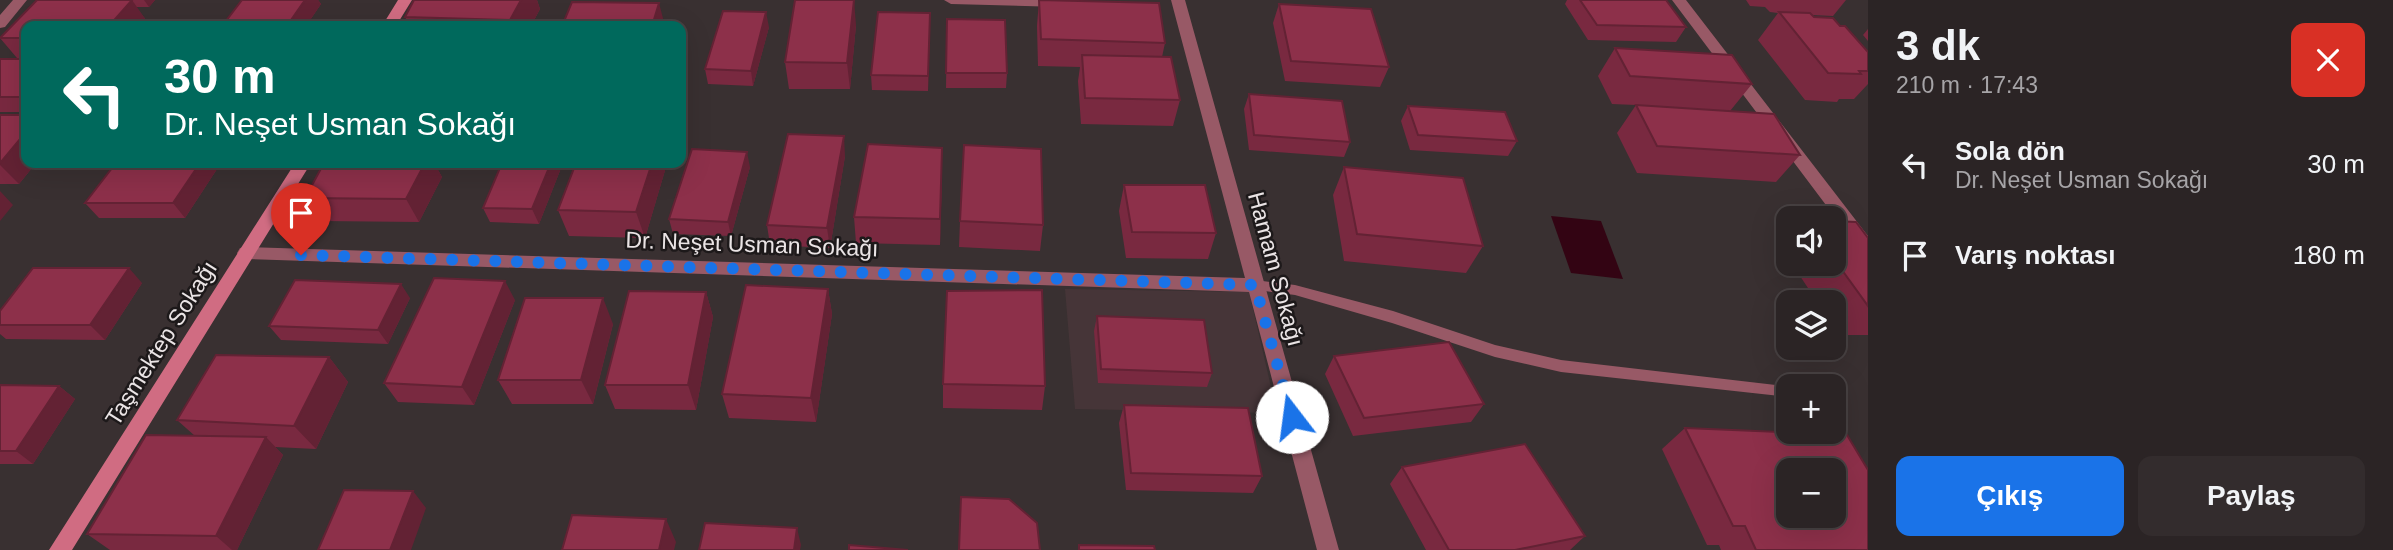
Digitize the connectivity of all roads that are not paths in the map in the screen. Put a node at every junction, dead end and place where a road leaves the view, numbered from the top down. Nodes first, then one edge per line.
1 (20, 0) edge
2 (405, 0) edge
3 (950, 0) edge
4 (1679, 0) edge
5 (1072, 4) edge
6 (1175, 4) edge
7 (392, 21) edge
8 (0, 24) edge
9 (300, 168) edge
10 (1868, 248) edge
11 (246, 253) junction
12 (1255, 285) junction
13 (1776, 390) edge
14 (60, 550) edge
15 (1328, 550) edge

1 - 8 street
2 - 7 street
3 - 5 street
4 - 10 street
6 - 12 street, Hamam Sokağı
9 - 11 street, Taşmektep Sokağı
11 - 12 street, Dr. Neşet Usman Sokağı
11 - 14 street, Taşmektep Sokağı
12 - 13 lane
12 - 15 street, Hamam Sokağı

